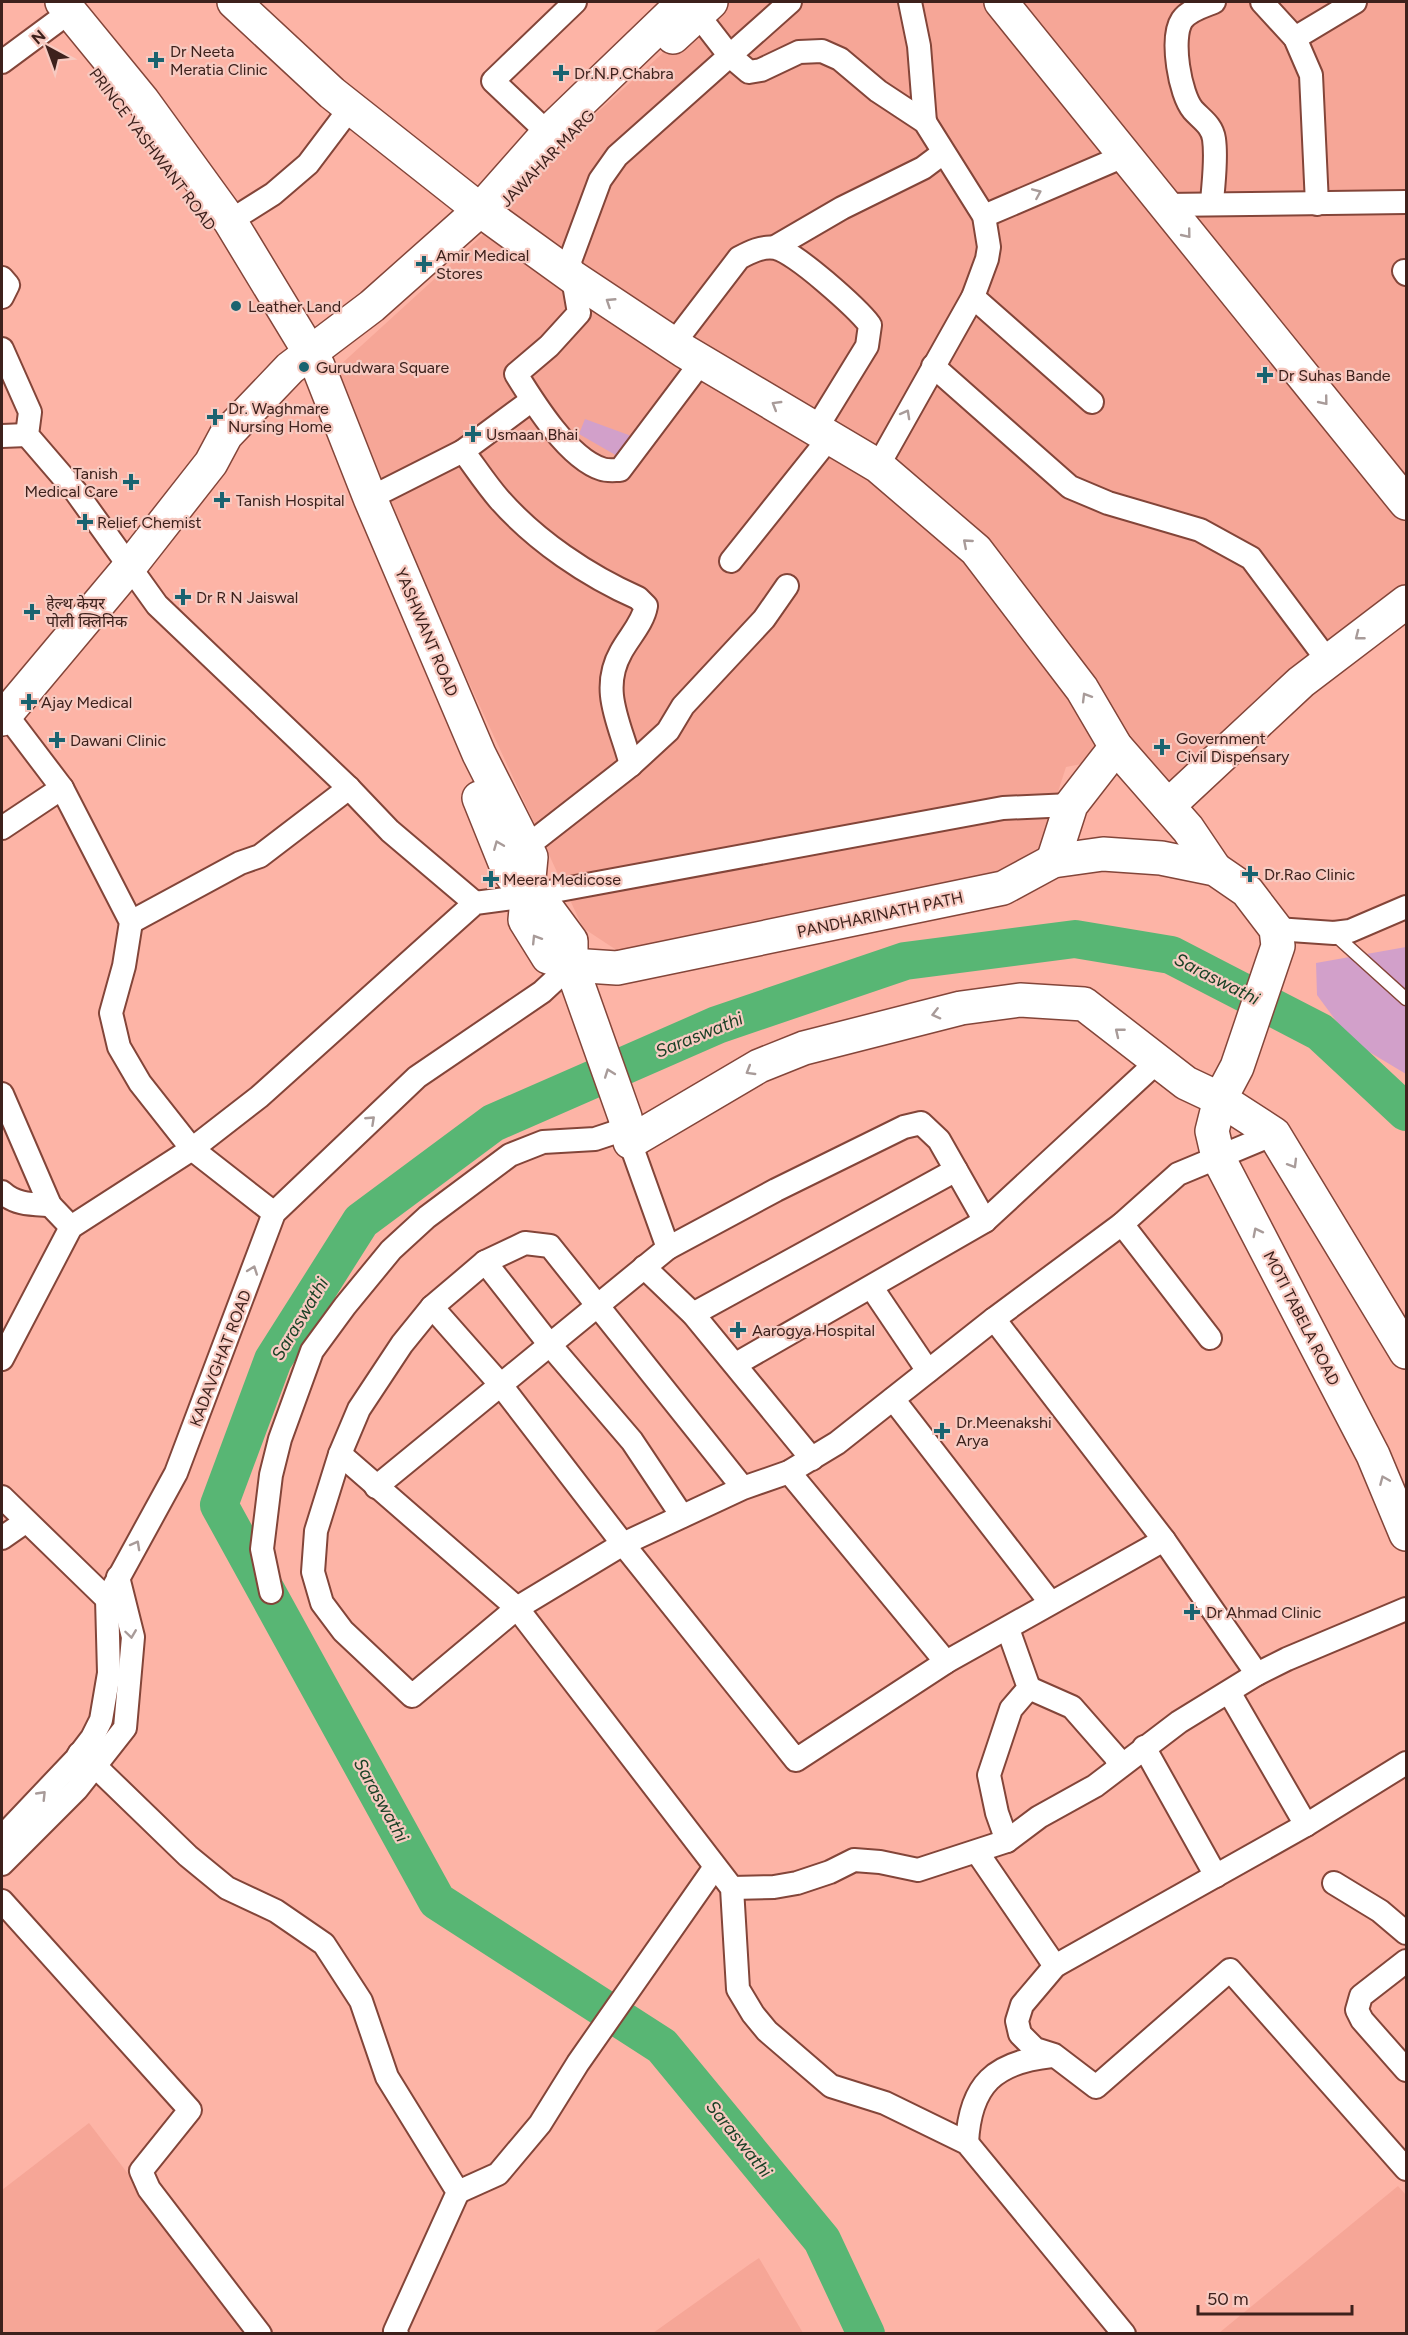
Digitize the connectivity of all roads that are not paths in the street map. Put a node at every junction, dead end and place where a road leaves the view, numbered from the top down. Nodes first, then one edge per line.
1 (575, 2) edge
2 (790, 2) edge
3 (909, 2) edge
4 (1001, 2) edge
5 (1214, 2) edge
6 (1262, 2) edge
7 (1355, 2) edge
8 (242, 4) edge
9 (697, 6) edge
10 (52, 8) edge
11 (1295, 38) junction
12 (729, 55) junction
13 (2, 62) edge
14 (351, 107) junction
15 (925, 122) junction
16 (548, 133) junction
17 (943, 153) junction
18 (1124, 156) junction
19 (1407, 202) edge
20 (1212, 204) junction
21 (1317, 204) junction
22 (1164, 205) junction
23 (485, 214) junction
24 (984, 216) junction
25 (230, 221) junction
26 (775, 248) junction
27 (2, 278) edge
28 (574, 278) junction
29 (2, 297) edge
30 (973, 297) junction
31 (674, 343) junction
32 (2, 349) edge
33 (702, 361) junction
34 (933, 366) junction
35 (304, 367) junction
36 (532, 400) junction
37 (1092, 402) dead end
38 (823, 433) junction
39 (27, 435) junction
40 (2, 436) edge
41 (463, 451) junction
42 (878, 466) junction
43 (1401, 485) edge
44 (370, 498) junction
45 (730, 561) dead end
46 (131, 565) junction
47 (787, 586) dead end
48 (1407, 602) edge
49 (1328, 661) junction
50 (3, 714) edge
51 (1116, 747) junction
52 (631, 765) junction
53 (62, 788) junction
54 (349, 788) junction
55 (1071, 805) junction
56 (1168, 806) junction
57 (2, 828) edge
58 (526, 847) junction
59 (1053, 861) junction
60 (1215, 869) junction
61 (527, 896) junction
62 (475, 903) junction
63 (1407, 907) edge
64 (131, 922) junction
65 (1334, 933) junction
66 (1277, 938) junction
67 (571, 965) junction
68 (1407, 999) edge
69 (1157, 1062) junction
70 (1237, 1067) junction
71 (1186, 1083) junction
72 (2, 1094) edge
73 (1220, 1099) junction
74 (1265, 1127) junction
75 (628, 1130) junction
76 (1215, 1144) junction
77 (192, 1149) junction
78 (956, 1170) junction
79 (4, 1198) edge
80 (50, 1205) junction
81 (274, 1213) junction
82 (985, 1221) junction
83 (1122, 1224) junction
84 (71, 1227) junction
85 (669, 1248) junction
86 (485, 1262) junction
87 (644, 1267) junction
88 (872, 1287) junction
89 (597, 1304) junction
90 (432, 1307) junction
91 (693, 1314) junction
92 (994, 1319) junction
93 (1210, 1338) dead end
94 (550, 1345) junction
95 (1407, 1352) edge
96 (2, 1359) edge
97 (736, 1364) junction
98 (928, 1371) junction
99 (500, 1384) junction
100 (893, 1399) junction
101 (340, 1454) junction
102 (812, 1459) junction
103 (789, 1472) junction
104 (375, 1487) junction
105 (743, 1488) junction
106 (2, 1497) edge
107 (682, 1516) junction
108 (25, 1522) junction
109 (1407, 1534) edge
110 (2, 1538) edge
111 (1164, 1540) junction
112 (623, 1544) junction
113 (118, 1578) junction
114 (271, 1592) dead end
115 (106, 1599) junction
116 (1050, 1602) junction
117 (517, 1608) junction
118 (1407, 1609) edge
119 (1008, 1629) junction
120 (946, 1662) junction
121 (1257, 1674) junction
122 (1029, 1688) junction
123 (1229, 1692) junction
124 (1144, 1747) junction
125 (88, 1761) junction
126 (1407, 1763) edge
127 (1120, 1766) junction
128 (1306, 1825) junction
129 (2, 1837) edge
130 (1007, 1841) junction
131 (977, 1852) junction
132 (2, 1864) edge
133 (715, 1867) junction
134 (1216, 1876) junction
135 (1334, 1883) dead end
136 (732, 1888) junction
137 (2, 1901) edge
138 (1407, 1933) edge
139 (1407, 1961) edge
140 (1054, 1966) junction
141 (1053, 2055) junction
142 (1407, 2070) edge
143 (967, 2144) junction
144 (1407, 2169) edge
145 (458, 2192) junction
146 (394, 2333) edge
147 (260, 2334) edge
148 (1124, 2334) edge

1 - 16 street
2 - 12 street
3 - 15 street
4 - 18 main road
5 - 20 street
6 - 11 street
7 - 11 street
8 - 14 main road
9 - 12 street
9 - 16 main road, JAWAHAR MARG
9 - 23 main road, JAWAHAR MARG
10 - 13 street
10 - 25 main road, PRINCE YASHWANT ROAD
10 - 35 main road, PRINCE YASHWANT ROAD
11 - 21 street
12 - 15 street
12 - 28 street
14 - 23 main road
14 - 25 street
15 - 17 street
16 - 23 main road, JAWAHAR MARG
17 - 24 street
17 - 26 street
18 - 22 main road
24 -> 18 street
19 - 21 street
20 - 21 street
20 - 22 street
22 -> 43 main road
23 - 28 main road
23 - 35 main road
24 - 30 street
25 - 35 main road, PRINCE YASHWANT ROAD
26 - 31 street
26 - 38 street
27 - 29 street
31 -> 28 main road
28 - 36 street
30 - 34 street
30 - 37 street
31 - 33 main road
32 - 39 street
33 - 36 street
38 -> 33 main road
42 -> 34 street
34 - 49 street
35 - 44 main road, YASHWANT ROAD
35 - 46 main road
61 -> 35 main road
36 - 41 street
38 - 42 main road
38 - 45 street
39 - 40 street
39 - 46 street
41 - 44 street
41 - 52 street
51 -> 42 main road
44 - 58 main road, YASHWANT ROAD
46 - 50 main road
46 - 54 street
47 - 52 street
48 -> 49 main road
49 - 56 main road
50 - 53 street
51 - 55 main road
51 - 56 main road
52 - 58 street
53 - 57 street
53 - 64 street
54 - 62 street
54 - 64 street
55 - 59 main road
55 - 61 street
56 - 60 main road
58 - 61 main road, YASHWANT ROAD
59 - 60 main road
59 - 67 main road, PANDHARINATH PATH
60 - 66 main road
61 - 62 street
61 - 67 main road, YASHWANT ROAD
62 - 77 street
63 - 65 street
64 - 77 street
65 - 66 street
65 - 68 lane
66 - 70 main road
75 -> 67 main road
81 -> 67 street, KADAVGHAT ROAD
69 - 71 main road
69 -> 75 main road
69 - 82 street
70 - 73 main road
70 - 74 main road
71 - 73 main road
71 - 76 main road, MOTI TABELA ROAD
72 - 80 street
73 - 74 main road
73 - 76 main road
74 - 76 street
74 -> 95 main road
75 - 85 street
75 - 114 street
76 - 83 street
109 -> 76 main road, MOTI TABELA ROAD
77 - 81 street
77 - 84 street
78 - 82 street
78 - 85 street
78 - 91 street
79 - 80 street
80 - 84 street
113 -> 81 street, KADAVGHAT ROAD
82 - 88 street
83 - 92 street
83 - 93 street
84 - 96 street
85 - 87 street
86 - 89 street
86 - 90 street
86 - 94 street
87 - 89 street
87 - 91 street
88 - 97 street
88 - 98 street
89 - 94 street
89 - 105 street
90 - 99 street
90 - 101 street
91 - 97 street
92 - 98 street
92 - 111 street
94 - 99 street
94 - 107 street
97 - 102 street
98 - 100 street
99 - 104 street
99 - 112 street
100 - 102 street
100 - 116 street
101 - 104 street
101 - 117 street
102 - 103 street
103 - 105 street
103 - 120 street
104 - 117 street
105 - 107 street
106 - 108 street
107 - 112 street
108 - 110 street
108 - 115 street
111 - 116 street
111 - 121 street
112 - 117 street
112 - 120 street
113 - 115 street, KADAVGHAT ROAD
113 -> 125 street
115 - 125 street
116 - 119 street
117 - 133 street
118 - 121 street
119 - 120 street
119 - 122 street
121 - 123 street
122 - 127 street
122 - 130 street
123 - 124 street
123 - 128 street
124 - 127 street
124 - 134 street
129 -> 125 street
125 - 132 street
125 - 145 street
126 - 128 street
127 - 130 street
128 - 134 street
130 - 131 street
131 - 136 street
131 - 140 street
133 - 136 street
133 - 145 street
134 - 140 street
135 - 138 street
136 - 143 street
137 - 147 street
139 - 142 street
140 - 141 street
141 - 143 street
141 - 144 street
143 - 148 street
145 - 146 street

